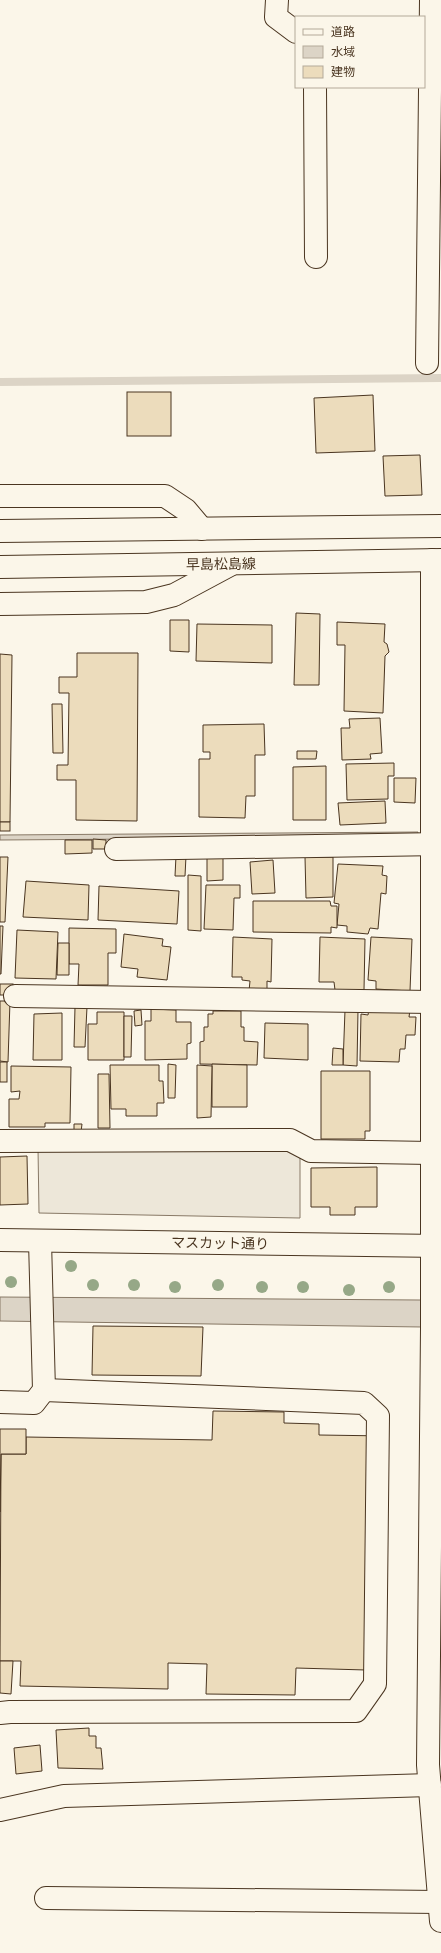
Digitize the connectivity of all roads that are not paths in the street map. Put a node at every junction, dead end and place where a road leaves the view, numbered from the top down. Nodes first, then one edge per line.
1 (277, 0) edge
2 (431, 0) edge
3 (295, 31) edge
4 (315, 88) edge
5 (316, 257) dead end
6 (427, 363) dead end
7 (0, 496) edge
8 (441, 526) edge
9 (202, 530) junction
10 (0, 531) edge
11 (437, 560) edge
12 (232, 564) junction
13 (0, 567) edge
14 (0, 604) edge
15 (437, 844) edge
16 (116, 849) dead end
17 (15, 996) dead end
18 (431, 1002) junction
19 (0, 1141) edge
20 (431, 1153) junction
21 (0, 1240) edge
22 (40, 1241) junction
23 (436, 1246) edge
24 (44, 1390) junction
25 (0, 1402) edge
26 (0, 1713) edge
27 (430, 1785) junction
28 (0, 1810) edge
29 (46, 1898) dead end
30 (440, 1911) edge

1 - 3 street
2 - 6 street
4 - 5 street
7 - 9 street
8 - 9 street
9 - 10 street
11 - 12 street, 早島松島線
11 - 15 street
12 - 13 street, 早島松島線
12 - 14 street
15 - 16 street
15 - 18 street
17 - 18 street
18 - 20 street
19 - 20 street
20 - 23 street
21 - 22 street, マスカット通り
22 - 23 street, マスカット通り
22 - 24 street
23 - 27 street
24 - 25 street
24 - 26 street
27 - 28 street
27 - 30 street
29 - 30 street

